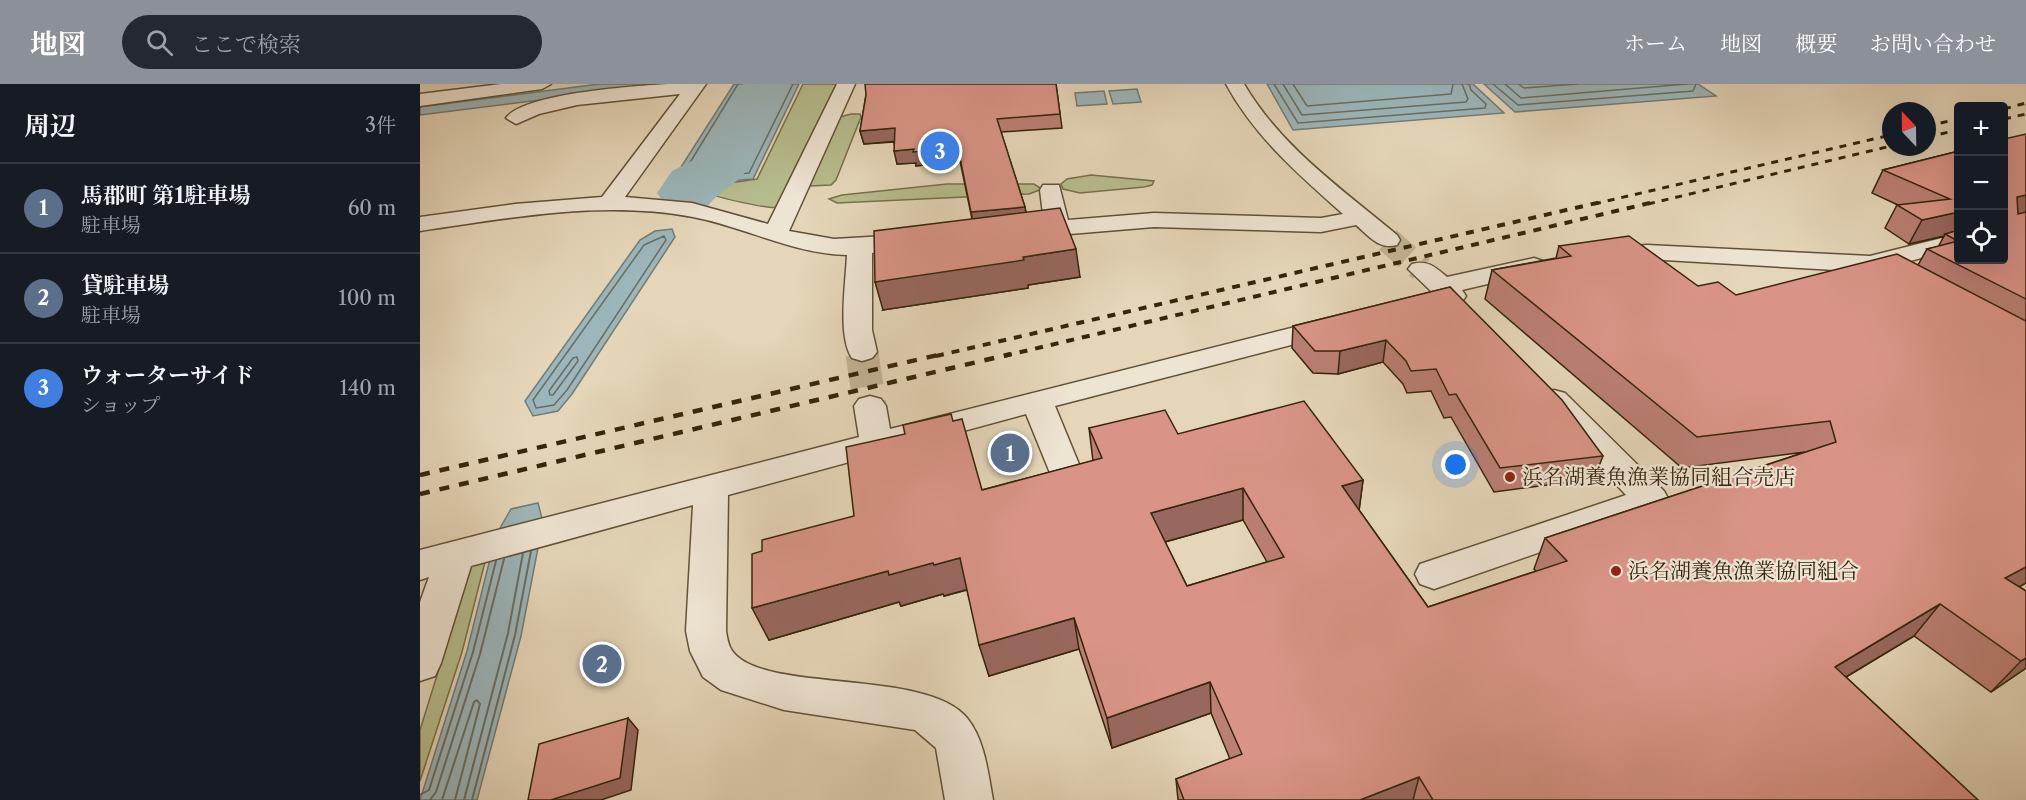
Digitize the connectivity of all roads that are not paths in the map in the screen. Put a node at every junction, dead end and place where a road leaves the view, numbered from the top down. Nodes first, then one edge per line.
1 (542, 84) edge
2 (846, 84) edge
3 (1235, 84) edge
4 (696, 85) edge
5 (420, 100) edge
6 (516, 118) dead end
7 (1051, 189) dead end
8 (609, 204) junction
9 (1361, 217) junction
10 (420, 224) edge
11 (1057, 227) junction
12 (776, 233) junction
13 (999, 233) edge
14 (941, 238) edge
15 (1388, 240) tunnel mouth
16 (1954, 242) edge
17 (860, 246) junction
18 (1585, 256) edge
19 (1555, 261) edge
20 (1870, 264) junction
21 (1901, 281) edge
22 (1439, 284) junction
23 (1396, 310) edge
24 (1362, 318) edge
25 (1478, 322) edge
26 (862, 352) tunnel mouth
27 (1535, 381) edge
28 (1037, 401) junction
29 (870, 406) tunnel mouth
30 (877, 444) junction
31 (1071, 486) edge
32 (711, 488) junction
33 (454, 556) edge
34 (1434, 574) dead end
35 (420, 663) edge
36 (969, 800) edge

1 - 5 street
2 - 12 street
3 - 9 street
4 - 6 street
4 - 8 street
7 - 11 street
8 - 10 street
8 - 12 street
9 - 11 street
9 - 15 street
11 - 13 street
12 - 17 street
14 - 17 street
16 - 20 street
17 - 26 street
18 - 20 street
19 - 22 street
20 - 21 street
22 - 23 street
22 - 25 street
24 - 28 street
27 - 34 street
28 - 30 street
28 - 31 street
29 - 30 street
30 - 32 street
32 - 33 street
32 - 36 street
33 - 35 street

